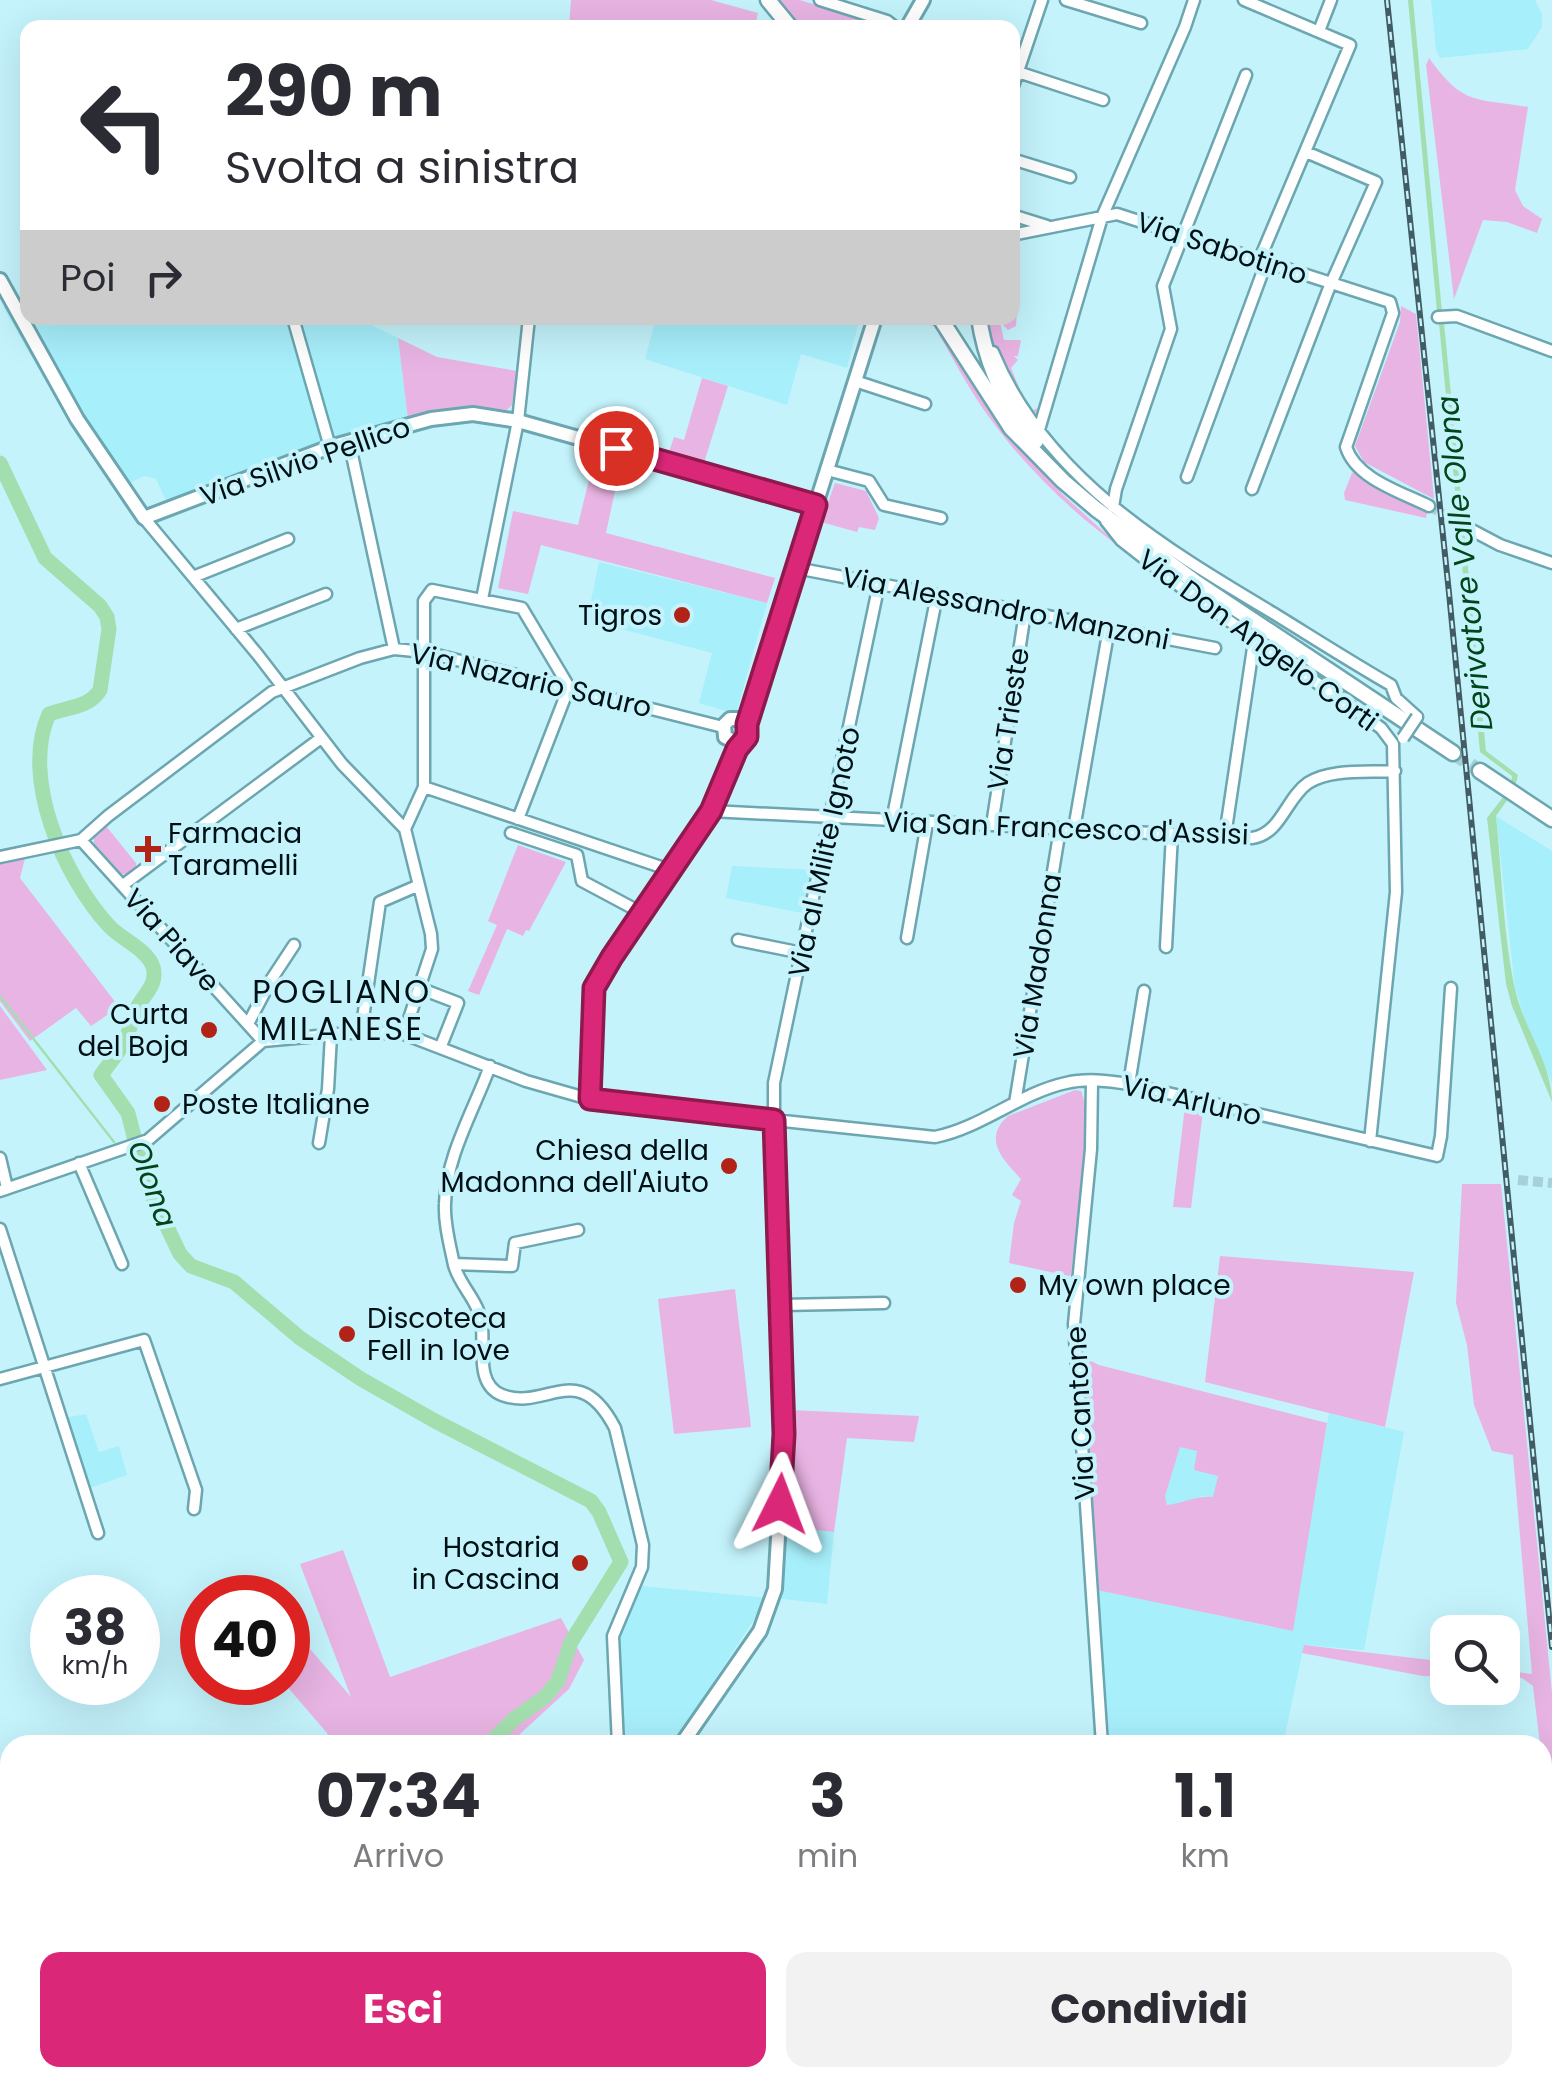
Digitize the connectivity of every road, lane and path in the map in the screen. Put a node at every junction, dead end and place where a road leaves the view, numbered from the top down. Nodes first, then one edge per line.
1 (768, 0) edge
2 (820, 0) edge
3 (1042, 0) edge
4 (1066, 0) edge
5 (1194, 0) edge
6 (1244, 0) edge
7 (1331, 0) edge
8 (784, 20) edge
9 (873, 20) edge
10 (1141, 23) dead end
11 (1319, 32) junction
12 (1020, 66) edge
13 (1020, 73) edge
14 (1246, 75) dead end
15 (1103, 100) dead end
16 (1306, 152) junction
17 (1020, 161) edge
18 (1070, 177) dead end
19 (1020, 217) edge
20 (1102, 217) junction
21 (1048, 226) junction
22 (1020, 235) edge
23 (1181, 236) junction
24 (1264, 262) junction
25 (0, 280) edge
26 (1332, 283) junction
27 (20, 316) edge
28 (1438, 317) dead end
29 (25, 325) edge
30 (296, 325) edge
31 (528, 325) edge
32 (873, 325) edge
33 (945, 325) edge
34 (981, 325) edge
35 (983, 325) edge
36 (1552, 350) edge
37 (855, 382) junction
38 (925, 404) dead end
39 (518, 420) junction
40 (1038, 433) junction
41 (349, 441) junction
42 (330, 447) junction
43 (827, 470) junction
44 (1187, 476) dead end
45 (1116, 489) junction
46 (1252, 489) dead end
47 (1095, 502) junction
48 (816, 505) junction
49 (1114, 506) junction
50 (1429, 506) tunnel mouth
51 (144, 518) junction
52 (941, 518) dead end
53 (1464, 526) tunnel mouth
54 (288, 539) dead end
55 (1552, 563) edge
56 (796, 568) junction
57 (193, 577) junction
58 (879, 584) junction
59 (326, 594) dead end
60 (938, 595) junction
61 (482, 599) junction
62 (1024, 613) junction
63 (1108, 628) junction
64 (236, 629) junction
65 (1215, 648) dead end
66 (1253, 648) dead end
67 (394, 649) junction
68 (425, 652) junction
69 (284, 688) junction
70 (569, 688) junction
71 (743, 721) junction
72 (726, 733) junction
73 (321, 738) junction
74 (1398, 741) junction
75 (1453, 753) tunnel mouth
76 (1395, 771) junction
77 (1480, 772) tunnel mouth
78 (424, 787) junction
79 (711, 811) junction
80 (832, 818) junction
81 (518, 819) junction
82 (1552, 819) edge
83 (892, 820) junction
84 (927, 823) junction
85 (992, 824) junction
86 (404, 829) junction
87 (1060, 829) junction
88 (1074, 830) junction
89 (512, 834) dead end
90 (1172, 834) junction
91 (1225, 836) junction
92 (81, 840) junction
93 (0, 857) edge
94 (670, 870) junction
95 (123, 885) junction
96 (418, 886) junction
97 (642, 914) junction
98 (907, 938) dead end
99 (738, 940) dead end
100 (294, 946) dead end
101 (1166, 947) dead end
102 (802, 953) junction
103 (420, 988) junction
104 (1451, 988) dead end
105 (1144, 990) dead end
106 (248, 1024) junction
107 (362, 1032) junction
108 (404, 1034) junction
109 (331, 1035) junction
110 (263, 1041) junction
111 (441, 1046) junction
112 (490, 1066) junction
113 (1092, 1081) junction
114 (1129, 1084) junction
115 (590, 1099) junction
116 (1015, 1103) junction
117 (774, 1120) junction
118 (1370, 1140) junction
119 (318, 1143) dead end
120 (0, 1158) edge
121 (79, 1163) junction
122 (4, 1189) edge
123 (0, 1229) edge
124 (578, 1230) dead end
125 (122, 1264) dead end
126 (454, 1264) junction
127 (782, 1304) junction
128 (884, 1304) dead end
129 (44, 1367) junction
130 (0, 1380) edge
131 (194, 1509) dead end
132 (98, 1533) dead end
133 (617, 1735) edge
134 (688, 1735) edge
135 (1101, 1735) edge

1 - 8 main road
2 - 9 street
3 - 12 street
4 - 10 street
5 - 20 street
6 - 11 street
7 - 11 street
11 - 16 street
13 - 15 street
14 - 23 street
16 - 24 street
16 - 26 street
17 - 18 street
19 - 21 street, Via Sabotino
20 - 21 street, Via Sabotino
20 - 23 street, Via Sabotino
20 - 40 street
21 - 22 street, Via Sabotino
23 - 24 street, Via Sabotino
23 - 45 street
24 - 26 street, Via Sabotino
24 - 44 street
25 - 27 street
26 - 46 street
26 - 50 street, Via Sabotino
28 - 36 street
29 - 51 street
30 - 42 street
31 - 39 street
32 - 37 street
33 - 47 main road
34 - 47 main road
35 - 40 street
37 - 38 street
37 - 43 street
39 - 41 street, Via Silvio Pellico
39 - 48 street, Via Silvio Pellico
39 - 61 street
40 - 47 street
41 - 42 street, Via Silvio Pellico
41 - 67 street
42 - 51 street, Via Silvio Pellico
43 - 48 street
43 - 52 street
45 - 47 street
45 - 49 street
47 - 49 street
47 - 74 street, Via Don Angelo Corti
47 - 75 main road
48 - 56 street
49 - 74 street, bridge
51 - 57 street
53 - 55 street
54 - 57 street
56 - 58 street, Via Alessandro Manzoni
56 - 71 street
57 - 64 street
58 - 60 street, Via Alessandro Manzoni
58 - 80 street, Via al Milite Ignoto
59 - 64 street
60 - 62 street, Via Alessandro Manzoni
60 - 83 street
61 - 68 street
61 - 70 street
62 - 63 street, Via Alessandro Manzoni
62 - 85 street, Via Trieste
63 - 65 street, Via Alessandro Manzoni
63 - 88 street
64 - 69 street
66 - 91 street
67 - 68 street, Via Nazario Sauro
67 - 69 street, Via Nazario Sauro
68 - 70 street, Via Nazario Sauro
68 - 78 street
69 - 73 street
69 - 92 street, Via Nazario Sauro
70 - 72 street, Via Nazario Sauro
70 - 81 street
71 - 72 street
71 - 72 street
72 - 79 street
73 - 86 street
73 - 95 street
74 - 76 street, Via Don Angelo Corti
76 - 91 street, Via San Francesco d'Assisi
76 - 118 street, Via Don Angelo Corti
77 - 82 main road
78 - 81 street
78 - 86 street
79 - 80 street, Via San Francesco d'Assisi
79 - 94 street
80 - 83 street, Via San Francesco d'Assisi
80 - 102 street, Via al Milite Ignoto
81 - 94 street
83 - 84 street, Via San Francesco d'Assisi
84 - 85 street, Via San Francesco d'Assisi
84 - 98 street
85 - 87 street, Via San Francesco d'Assisi
86 - 96 street
87 - 88 street, Via San Francesco d'Assisi
87 - 116 street, Via Madonna
88 - 90 street, Via San Francesco d'Assisi
89 - 97 street
90 - 91 street, Via San Francesco d'Assisi
90 - 101 street
92 - 93 street
92 - 95 street, Via Piave
94 - 97 street
95 - 106 street, Via Piave
96 - 103 street
96 - 107 street
97 - 115 street
99 - 102 street
100 - 106 street
102 - 117 street, Via al Milite Ignoto
103 - 108 street
103 - 111 street
104 - 118 street, Via Arluno
105 - 114 street
106 - 110 street, Via Piave
107 - 108 street
107 - 109 street
108 - 111 street
109 - 110 street
109 - 119 street
110 - 121 street
111 - 112 street
112 - 115 street
112 - 126 street
113 - 114 street, Via Arluno
113 - 116 street, Via Arluno
113 - 135 street, Via Cantone
114 - 118 street, Via Arluno
115 - 117 street
116 - 117 street, Via Arluno
117 - 127 street
120 - 122 street
121 - 122 street
121 - 125 street
123 - 129 street
124 - 126 street
126 - 133 street
127 - 128 street
127 - 134 street
129 - 130 street
129 - 131 street
129 - 132 street

